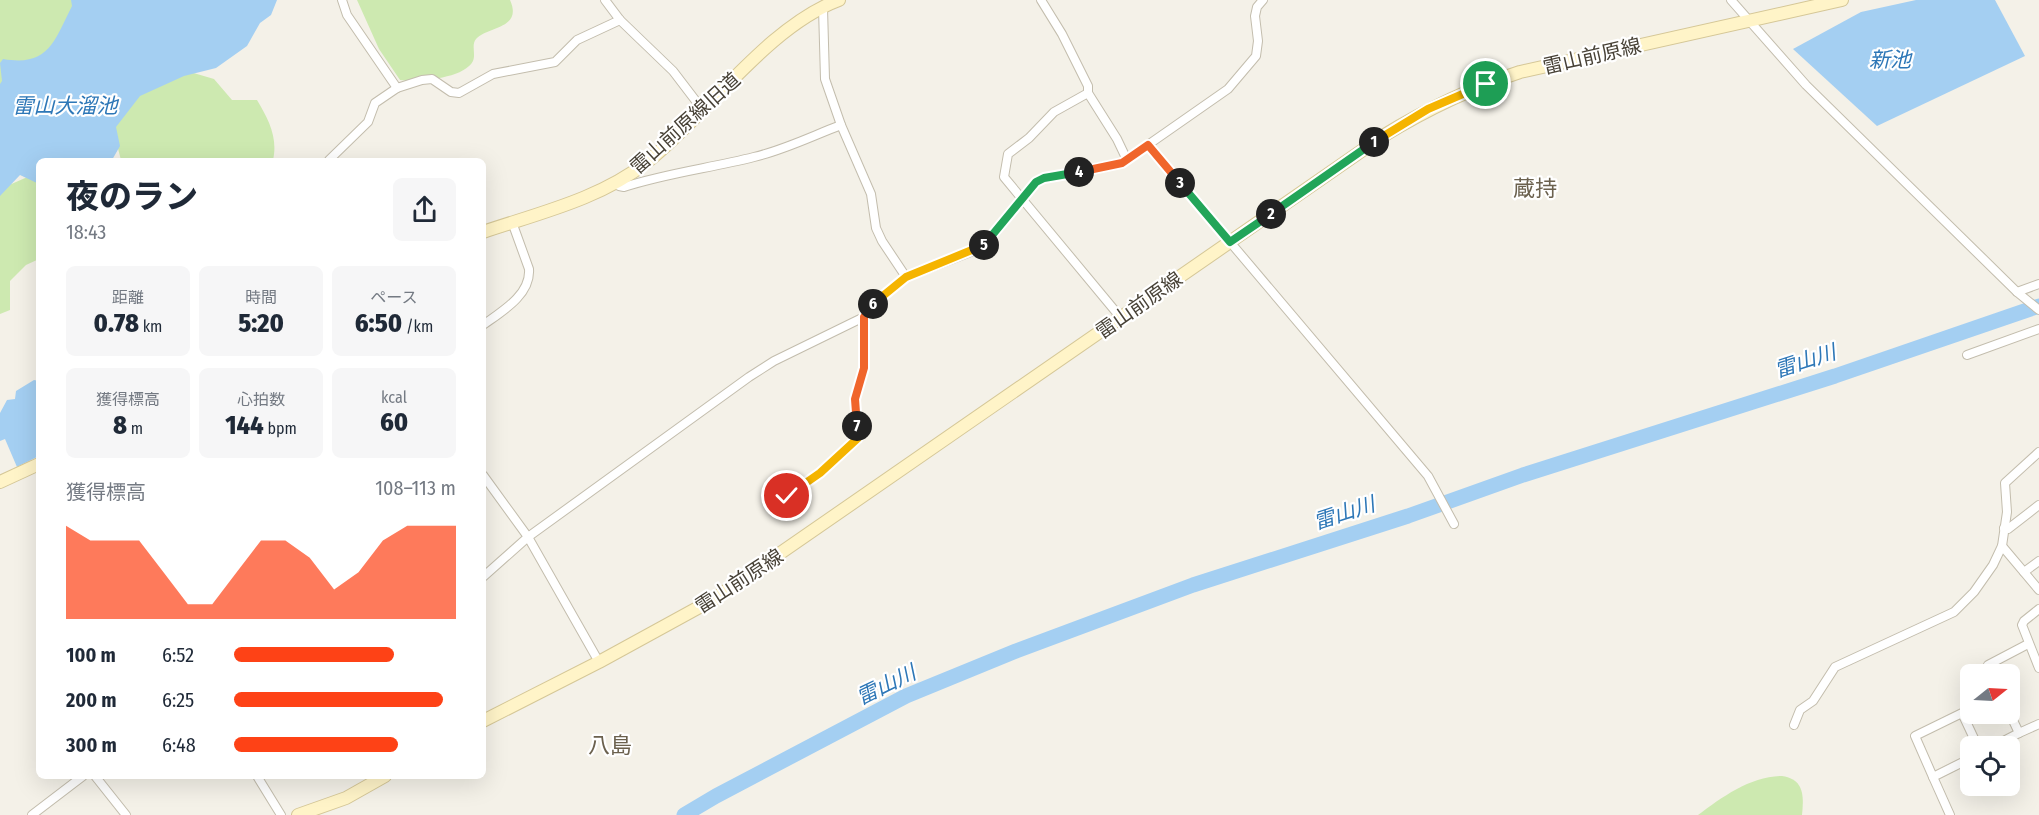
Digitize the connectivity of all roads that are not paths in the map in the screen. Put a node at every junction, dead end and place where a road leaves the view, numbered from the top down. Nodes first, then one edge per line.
1 (342, 0) edge
2 (605, 0) edge
3 (839, 0) edge
4 (1041, 0) edge
5 (1263, 0) edge
6 (1731, 0) edge
7 (1842, 0) edge
8 (823, 8) junction
9 (620, 20) junction
10 (1749, 21) junction
11 (397, 88) junction
12 (1088, 93) junction
13 (702, 109) junction
14 (841, 125) junction
15 (1148, 145) junction
16 (331, 158) edge
17 (1126, 160) junction
18 (617, 182) junction
19 (1022, 198) junction
20 (512, 222) junction
21 (486, 231) edge
22 (1230, 242) junction
23 (906, 277) junction
24 (2039, 284) edge
25 (2020, 294) junction
26 (2039, 310) edge
27 (864, 317) junction
28 (1121, 318) junction
29 (486, 323) edge
30 (2039, 329) edge
31 (1967, 354) dead end
32 (2039, 452) edge
33 (36, 465) edge
34 (486, 479) edge
35 (0, 482) edge
36 (787, 496) dead end
37 (2039, 505) edge
38 (1454, 524) dead end
39 (2004, 528) junction
40 (528, 537) junction
41 (2002, 546) junction
42 (2039, 561) edge
43 (2024, 572) junction
44 (486, 574) edge
45 (2039, 590) edge
46 (2039, 609) edge
47 (2028, 644) junction
48 (599, 662) junction
49 (1990, 664) edge
50 (2038, 665) edge
51 (486, 719) edge
52 (2015, 724) edge
53 (2039, 724) edge
54 (1794, 725) dead end
55 (2019, 733) junction
56 (1973, 736) edge
57 (2013, 736) edge
58 (1960, 764) edge
59 (1933, 777) junction
60 (79, 779) edge
61 (97, 779) edge
62 (259, 779) edge
63 (380, 779) edge
64 (32, 815) edge
65 (126, 815) edge
66 (281, 815) edge
67 (298, 815) edge
68 (1950, 815) edge

1 - 11 street
2 - 9 street
3 - 8 main road, 雷山前原線旧道
4 - 12 street
5 - 15 street
6 - 10 street
7 - 10 main road, 雷山前原線
8 - 13 main road, 雷山前原線旧道
8 - 14 street
9 - 11 street
9 - 13 street
10 - 22 main road, 雷山前原線
10 - 25 street
11 - 16 street
12 - 17 street
12 - 19 street
13 - 18 main road, 雷山前原線旧道
14 - 18 street
14 - 23 street
15 - 17 street
15 - 22 street
17 - 19 street
18 - 20 main road, 雷山前原線旧道
19 - 23 street
19 - 28 street
20 - 21 main road, 雷山前原線旧道
20 - 29 street
22 - 28 main road, 雷山前原線
22 - 38 street
23 - 27 street
24 - 25 street
25 - 26 street
27 - 36 street
27 - 40 street
28 - 48 main road, 雷山前原線
30 - 31 street
32 - 39 street
33 - 35 main road
34 - 40 street
37 - 39 street
39 - 41 street
40 - 44 street
40 - 48 street
41 - 43 street
41 - 54 street
42 - 43 street
43 - 45 street
46 - 47 street
47 - 49 street
47 - 50 street
48 - 51 main road, 雷山前原線
52 - 55 street
53 - 55 street
55 - 57 street
56 - 59 street
58 - 59 street
59 - 68 street
60 - 64 street
61 - 65 street
62 - 66 street
63 - 67 main road

